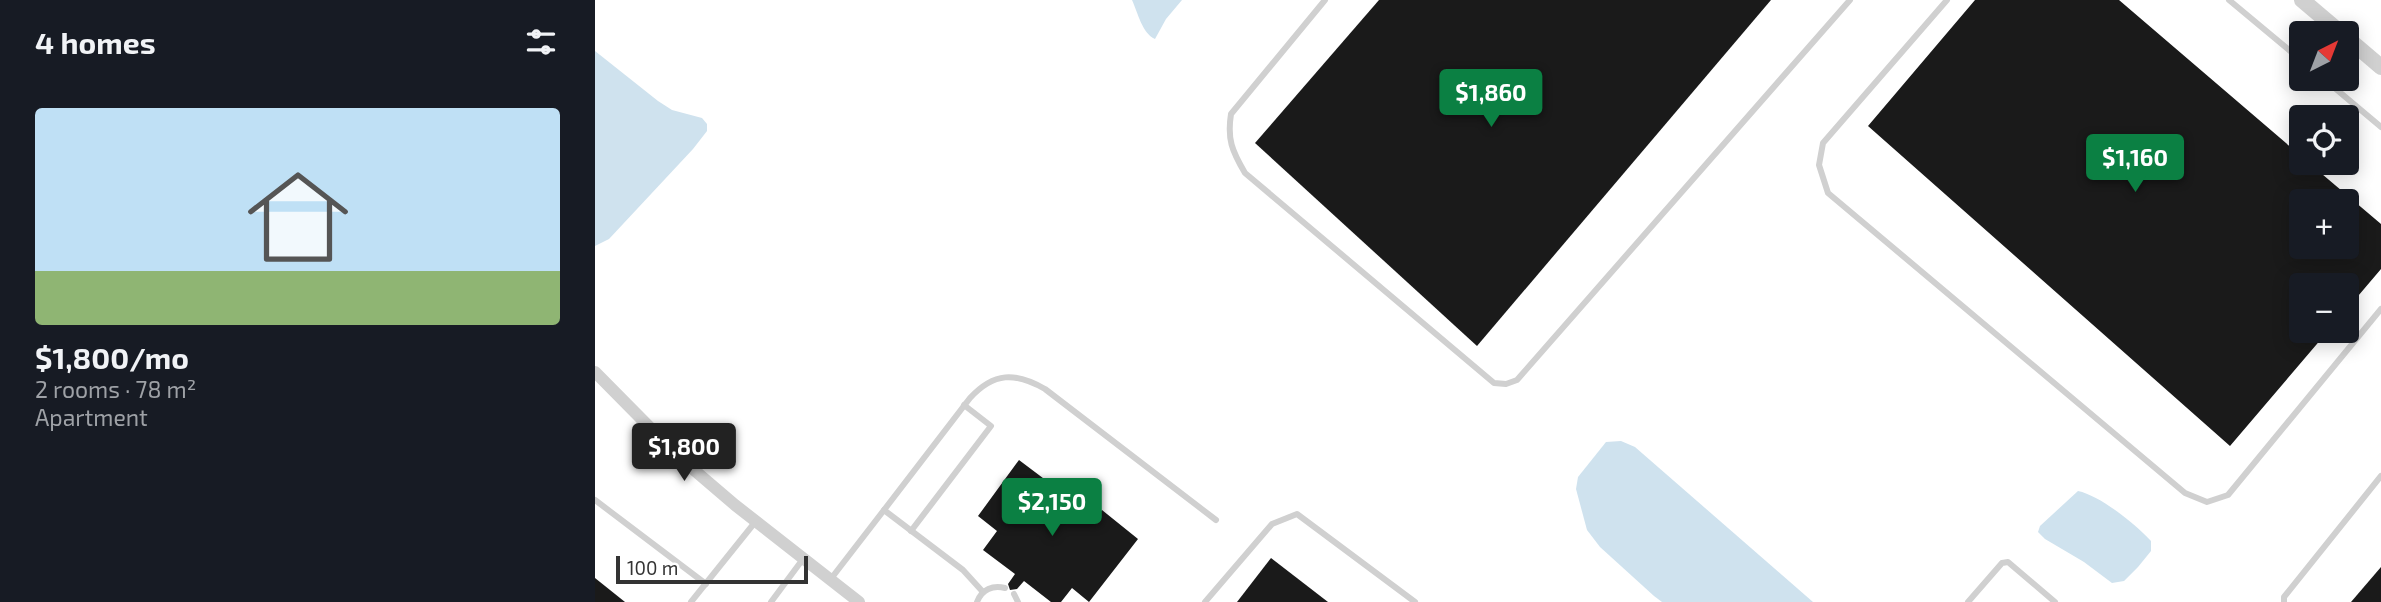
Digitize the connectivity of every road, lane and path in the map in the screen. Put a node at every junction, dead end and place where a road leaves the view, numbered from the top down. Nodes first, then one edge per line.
1 (1325, 0) edge
2 (1850, 0) edge
3 (1947, 0) edge
4 (2229, 0) edge
5 (2302, 0) edge
6 (2327, 21) edge
7 (2359, 48) edge
8 (2289, 50) edge
9 (2381, 67) edge
10 (2338, 91) edge
11 (2381, 127) edge
12 (2381, 309) edge
13 (595, 372) edge
14 (964, 405) junction
15 (2381, 476) edge
16 (595, 500) edge
17 (884, 509) junction
18 (1216, 520) dead end
19 (756, 521) junction
20 (911, 531) junction
21 (803, 559) junction
22 (830, 580) junction
23 (706, 584) junction
24 (1005, 588) dead end
25 (983, 592) junction
26 (1014, 594) dead end
27 (691, 602) edge
28 (771, 602) edge
29 (859, 602) edge
30 (978, 602) edge
31 (1018, 602) edge
32 (1205, 602) edge
33 (1415, 602) edge
34 (1968, 602) edge
35 (2056, 602) edge
36 (2284, 602) edge

1 - 2 lane
3 - 12 lane
4 - 8 lane
5 - 6 street
7 - 9 street
10 - 11 lane
13 - 19 street
14 - 17 lane
14 - 18 lane
14 - 20 lane
15 - 36 lane
16 - 23 lane
17 - 20 lane
17 - 22 lane
19 - 21 street
19 - 23 lane
20 - 25 lane
21 - 22 street
21 - 28 lane
22 - 29 street
23 - 27 lane
24 - 25 lane
25 - 30 lane
26 - 31 lane
32 - 33 lane
34 - 35 lane

